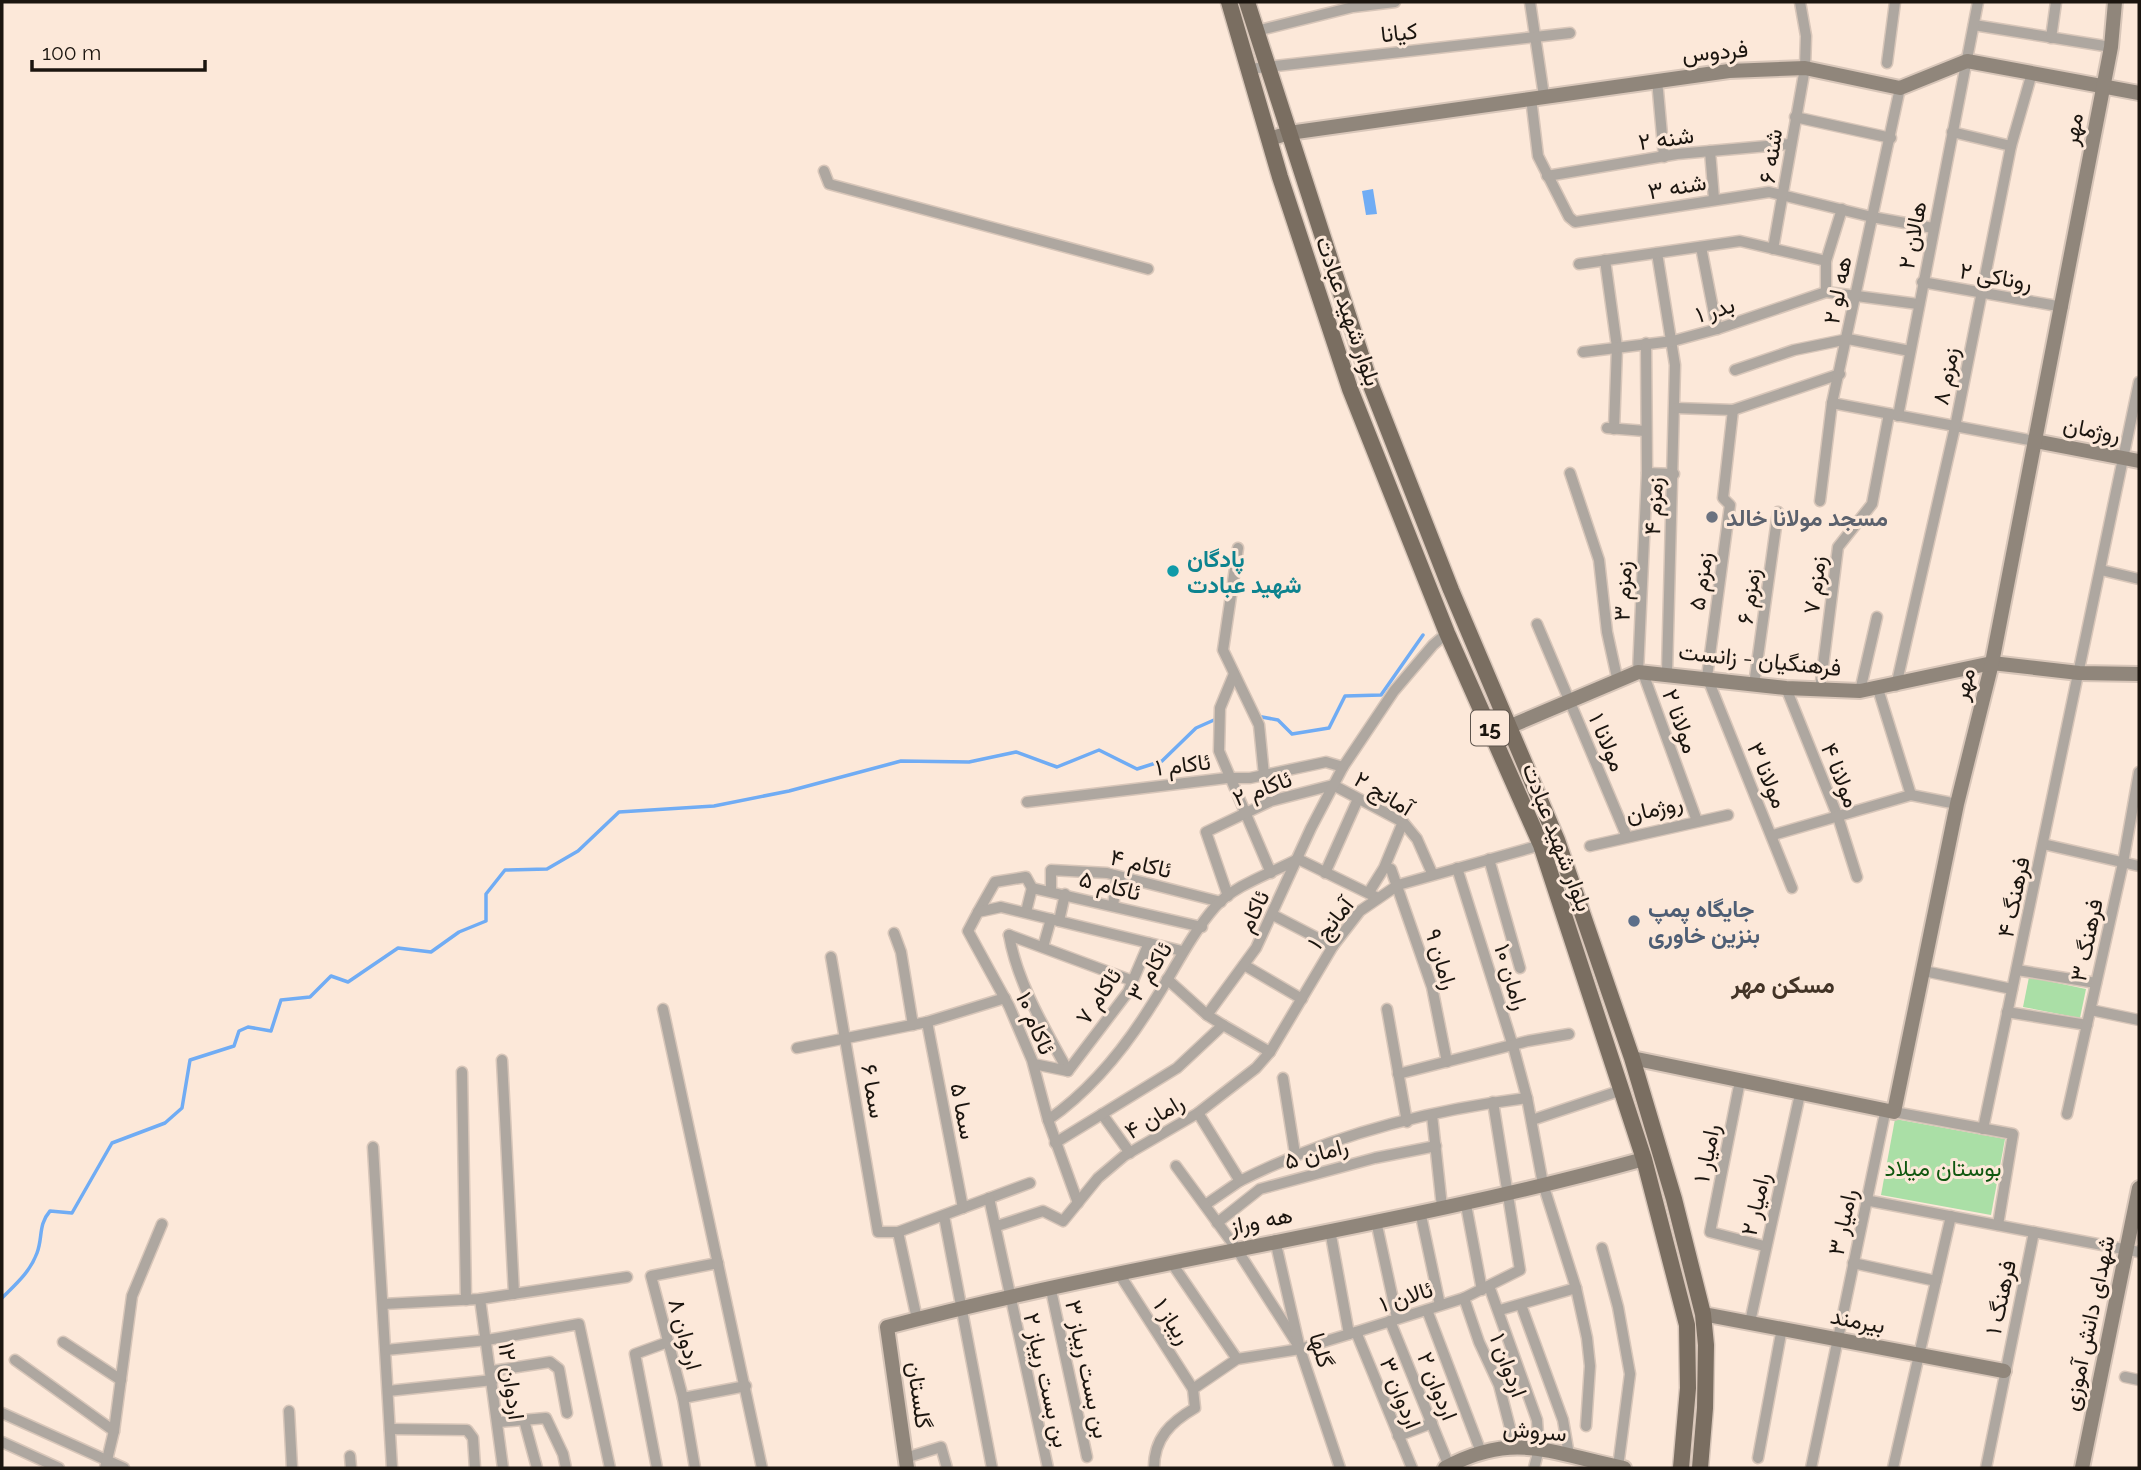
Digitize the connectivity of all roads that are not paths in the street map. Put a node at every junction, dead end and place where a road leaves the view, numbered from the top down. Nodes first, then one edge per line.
1 (1229, 2) edge
2 (1247, 2) edge
3 (1395, 2) edge
4 (1530, 2) edge
5 (1800, 2) edge
6 (1895, 2) edge
7 (1978, 2) edge
8 (2056, 2) edge
9 (2115, 2) edge
10 (1974, 26) junction
11 (1256, 31) junction
12 (1570, 33) dead end
13 (1535, 36) junction
14 (2051, 38) junction
15 (2111, 47) junction
16 (1967, 61) junction
17 (1887, 63) dead end
18 (1266, 66) junction
19 (1805, 68) junction
20 (1249, 69) junction
21 (2032, 73) junction
22 (1657, 80) junction
23 (2104, 86) junction
24 (1900, 88) junction
25 (2139, 93) edge
26 (1537, 97) junction
27 (1796, 117) junction
28 (1952, 132) junction
29 (1289, 133) junction
30 (1891, 138) junction
31 (1269, 139) junction
32 (1790, 144) junction
33 (2011, 146) junction
34 (1710, 151) junction
35 (1664, 157) junction
36 (824, 171) dead end
37 (1547, 176) junction
38 (1784, 194) junction
39 (1714, 199) junction
40 (1842, 209) junction
41 (1872, 217) junction
42 (1933, 228) junction
43 (1701, 247) junction
44 (1773, 249) junction
45 (1657, 253) junction
46 (1605, 260) junction
47 (1826, 261) junction
48 (1579, 264) dead end
49 (1148, 269) dead end
50 (1922, 282) junction
51 (1826, 292) junction
52 (1980, 293) junction
53 (1854, 295) junction
54 (1918, 304) junction
55 (2063, 307) junction
56 (1717, 330) junction
57 (1848, 339) junction
58 (1673, 341) junction
59 (1646, 343) junction
60 (1617, 347) junction
61 (1910, 351) junction
62 (1583, 352) dead end
63 (1735, 370) dead end
64 (1840, 374) junction
65 (2139, 382) edge
66 (1370, 383) junction
67 (1350, 389) junction
68 (1832, 403) junction
69 (1675, 408) junction
70 (1732, 410) junction
71 (1894, 415) junction
72 (1955, 427) junction
73 (1645, 431) junction
74 (2035, 441) junction
75 (2132, 460) edge
76 (1570, 473) dead end
77 (1647, 473) junction
78 (1674, 474) junction
79 (1820, 501) dead end
80 (1778, 512) dead end
81 (1238, 548) dead end
82 (2101, 570) junction
83 (2139, 579) edge
84 (1877, 617) dead end
85 (1537, 624) dead end
86 (1447, 634) junction
87 (1992, 663) junction
88 (1640, 672) junction
89 (1667, 673) junction
90 (2079, 673) junction
91 (1234, 674) junction
92 (2139, 674) edge
93 (1707, 677) junction
94 (1618, 682) junction
95 (1754, 685) junction
96 (1896, 685) junction
97 (1786, 688) junction
98 (1878, 689) junction
99 (1821, 690) junction
100 (1860, 691) junction
101 (1569, 701) junction
102 (1511, 726) junction
103 (1343, 767) junction
104 (2139, 772) edge
105 (1264, 775) junction
106 (1229, 778) junction
107 (1333, 785) junction
108 (1911, 795) junction
109 (1358, 799) junction
110 (1027, 802) dead end
111 (1957, 804) junction
112 (1244, 814) junction
113 (1728, 815) dead end
114 (1838, 817) junction
115 (1697, 821) junction
116 (1403, 822) junction
117 (1773, 835) junction
118 (1627, 837) junction
119 (2043, 844) junction
120 (1541, 845) junction
121 (1590, 846) dead end
122 (1298, 859) junction
123 (1489, 859) junction
124 (2123, 863) junction
125 (2139, 866) edge
126 (1457, 868) junction
127 (1391, 869) dead end
128 (1270, 873) junction
129 (1325, 873) junction
130 (1432, 873) junction
131 (1116, 877) junction
132 (1857, 877) dead end
133 (1398, 885) junction
134 (1032, 888) junction
135 (1792, 888) dead end
136 (1051, 891) junction
137 (1369, 891) junction
138 (1065, 894) junction
139 (1378, 898) junction
140 (1224, 899) junction
141 (1113, 906) junction
142 (978, 912) junction
143 (1027, 912) junction
144 (1273, 915) junction
145 (1055, 920) junction
146 (1202, 927) junction
147 (894, 933) dead end
148 (1149, 943) junction
149 (1333, 946) junction
150 (1042, 947) junction
151 (1182, 951) junction
152 (831, 957) dead end
153 (1244, 965) junction
154 (1520, 968) dead end
155 (2017, 970) junction
156 (1924, 971) junction
157 (1167, 979) junction
158 (1133, 981) junction
159 (2096, 983) junction
160 (2012, 989) junction
161 (1005, 998) junction
162 (1302, 999) junction
163 (663, 1009) dead end
164 (1387, 1009) dead end
165 (2091, 1010) junction
166 (2007, 1012) junction
167 (1208, 1015) junction
168 (2139, 1020) edge
169 (927, 1022) junction
170 (913, 1025) junction
171 (1223, 1025) junction
172 (2087, 1025) junction
173 (1569, 1034) dead end
174 (845, 1037) junction
175 (1513, 1046) junction
176 (797, 1048) dead end
177 (1270, 1052) junction
178 (1632, 1058) junction
179 (502, 1059) dead end
180 (1447, 1062) junction
181 (1034, 1064) junction
182 (1068, 1071) junction
183 (462, 1072) dead end
184 (1398, 1074) junction
185 (1283, 1078) dead end
186 (1740, 1081) junction
187 (1622, 1090) junction
188 (1800, 1094) junction
189 (1527, 1098) junction
190 (1493, 1102) junction
191 (1198, 1113) junction
192 (1889, 1113) junction
193 (1102, 1114) junction
194 (2067, 1114) dead end
195 (1432, 1115) junction
196 (1048, 1120) junction
197 (1532, 1120) junction
198 (1407, 1122) junction
199 (1983, 1129) junction
200 (1055, 1143) junction
201 (1436, 1146) junction
202 (373, 1147) dead end
203 (1130, 1153) junction
204 (1295, 1154) junction
205 (1644, 1159) junction
206 (1176, 1166) dead end
207 (1241, 1181) junction
208 (1030, 1184) dead end
209 (1543, 1184) junction
210 (2139, 1188) edge
211 (1508, 1192) junction
212 (989, 1198) junction
213 (1865, 1200) junction
214 (1078, 1203) junction
215 (1205, 1205) junction
216 (1466, 1205) junction
217 (1442, 1207) junction
218 (963, 1208) junction
219 (1420, 1211) junction
220 (944, 1216) junction
221 (1951, 1216) junction
222 (1376, 1221) junction
223 (1217, 1223) junction
224 (162, 1224) dead end
225 (1998, 1225) junction
226 (997, 1226) junction
227 (1330, 1230) junction
228 (898, 1232) junction
229 (2034, 1232) junction
230 (1275, 1240) junction
231 (1765, 1246) junction
232 (1236, 1248) junction
233 (1602, 1248) dead end
234 (2133, 1251) edge
235 (1171, 1262) junction
236 (718, 1263) junction
237 (1853, 1263) junction
238 (1120, 1275) junction
239 (627, 1277) dead end
240 (1936, 1281) junction
241 (1486, 1288) junction
242 (1576, 1288) junction
243 (1051, 1290) junction
244 (514, 1294) junction
245 (1464, 1298) junction
246 (466, 1300) junction
247 (480, 1300) junction
248 (1009, 1300) junction
249 (383, 1304) junction
250 (1440, 1305) junction
251 (1521, 1305) junction
252 (963, 1309) junction
253 (1427, 1310) junction
254 (1500, 1310) junction
255 (1703, 1314) junction
256 (916, 1319) junction
257 (1394, 1319) junction
258 (1750, 1322) junction
259 (887, 1327) joint
260 (1782, 1328) junction
261 (1352, 1333) junction
262 (1838, 1339) junction
263 (487, 1340) junction
264 (63, 1342) dead end
265 (668, 1342) junction
266 (1300, 1349) junction
267 (386, 1350) junction
268 (1919, 1354) junction
269 (1237, 1359) junction
270 (15, 1360) dead end
271 (2004, 1371) junction
272 (492, 1376) junction
273 (2125, 1377) dead end
274 (121, 1380) junction
275 (2139, 1380) edge
276 (746, 1386) junction
277 (1193, 1389) junction
278 (388, 1391) junction
279 (683, 1398) junction
280 (289, 1411) dead end
281 (2, 1413) edge
282 (567, 1413) dead end
283 (524, 1420) junction
284 (499, 1422) junction
285 (1432, 1423) junction
286 (1586, 1426) dead end
287 (390, 1429) junction
288 (114, 1430) junction
289 (1398, 1436) junction
290 (2, 1442) edge
291 (1515, 1447) junction
292 (1539, 1449) junction
293 (1481, 1452) junction
294 (1569, 1455) junction
295 (349, 1456) dead end
296 (1087, 1457) dead end
297 (1758, 1458) dead end
298 (906, 1463) edge
299 (106, 1465) edge
300 (1447, 1467) edge
301 (59, 1468) edge
302 (124, 1468) edge
303 (290, 1468) edge
304 (351, 1468) edge
305 (392, 1468) edge
306 (475, 1468) edge
307 (503, 1468) edge
308 (537, 1468) edge
309 (566, 1468) edge
310 (610, 1468) edge
311 (657, 1468) edge
312 (695, 1468) edge
313 (762, 1468) edge
314 (947, 1468) edge
315 (992, 1468) edge
316 (1048, 1468) edge
317 (1154, 1468) edge
318 (1340, 1468) edge
319 (1412, 1468) edge
320 (1534, 1468) edge
321 (1621, 1468) edge
322 (1681, 1468) edge
323 (1700, 1468) edge
324 (1811, 1468) edge
325 (1893, 1468) edge
326 (1986, 1468) edge
327 (2082, 1468) edge

1 - 20 main road, بلوار شهید عبادت / 15
2 - 11 main road, بلوار شهید عبادت / 15
3 - 11 street
4 - 13 street
5 - 19 street, شنه ۶
6 - 17 street
7 - 10 street, هالان ۲
8 - 14 street
9 - 15 street, مهر
10 - 14 street
10 - 16 street, هالان ۲
11 - 18 main road, بلوار شهید عبادت / 15
12 - 13 street, کیانا
13 - 18 street, کیانا
13 - 26 street
14 - 15 street
15 - 23 street, مهر
16 - 21 street
16 - 24 street
16 - 28 street, هالان ۲
18 - 20 street, کیانا
18 - 29 main road, بلوار شهید عبادت / 15
19 - 22 street, فردوس
19 - 24 street, فردوس
19 - 27 street, شنه ۶
20 - 31 main road, بلوار شهید عبادت / 15
21 - 23 street
21 - 33 street, زمزم ۸
22 - 26 street, فردوس
22 - 35 street
23 - 25 street
23 - 55 street, مهر
24 - 30 street, هه لو ۲
26 - 29 street, فردوس
26 - 37 street
27 - 30 street
27 - 32 street, شنه ۶
28 - 33 street
28 - 42 street, هالان ۲
29 - 31 street, فردوس
29 - 66 main road, بلوار شهید عبادت / 15
30 - 41 street, هه لو ۲
31 - 67 main road, بلوار شهید عبادت / 15
32 - 34 street, شنه ۲
32 - 38 street, شنه ۶
33 - 52 street, زمزم ۸
34 - 35 street, شنه ۲
34 - 39 street
35 - 37 street, شنه ۲
36 - 49 street
37 - 39 street, شنه ۳
38 - 39 street, شنه ۳
38 - 40 street, شنه ۳
38 - 44 street, شنه ۶
40 - 41 street, شنه ۳
40 - 47 street
41 - 42 street, شنه ۳
41 - 53 street, هه لو ۲
42 - 50 street, هالان ۲
43 - 44 street
43 - 45 street
43 - 56 street
44 - 47 street
45 - 46 street
45 - 58 street, زمزم ۴
46 - 48 street
46 - 60 street
47 - 51 street
50 - 52 street, روناکی ۲
50 - 54 street, هالان ۲
51 - 53 street, بدر ۱
51 - 56 street, بدر ۱
52 - 55 street, روناکی ۲
52 - 72 street, زمزم ۸
53 - 54 street, بدر ۱
53 - 57 street, هه لو ۲
54 - 61 street, هالان ۲
55 - 74 street, مهر
56 - 58 street, بدر ۱
57 - 61 street
57 - 63 street
57 - 64 street, هه لو ۲
58 - 59 street, بدر ۱
58 - 69 street, زمزم ۴
59 - 60 street, بدر ۱
59 - 73 street, زمزم ۳
60 - 62 street, بدر ۱
60 - 73 street
61 - 71 street, هالان ۲
64 - 68 street, هه لو ۲
64 - 70 street
65 - 75 street, فرهنگ ۴
66 - 67 main road
66 - 102 main road, بلوار شهید عبادت / 15
67 - 86 main road, بلوار شهید عبادت / 15
68 - 71 street
68 - 79 street, هه لو ۲
69 - 70 street
69 - 78 street, زمزم ۴
70 - 93 street, زمزم ۵
71 - 72 street
71 - 99 street, زمزم ۷
72 - 74 street
72 - 96 street, زمزم ۸
73 - 77 street, زمزم ۳
74 - 75 street, روژمان
74 - 87 street, مهر
75 - 82 street, فرهنگ ۴
76 - 94 street
77 - 78 street
77 - 88 street, زمزم ۳
78 - 89 street, زمزم ۴
80 - 95 street, زمزم ۶
81 - 91 street
82 - 83 street
82 - 90 street, فرهنگ ۴
84 - 100 street
85 - 101 street, مولانا ۱
86 - 103 street, ئاکام
86 - 120 main road, بلوار شهید عبادت / 15
87 - 90 street, فرهنگیان - زانست
87 - 96 street, فرهنگیان - زانست
87 - 111 street, مهر
88 - 89 street, فرهنگیان - زانست
88 - 94 street, فرهنگیان - زانست
88 - 115 street, مولانا ۲
89 - 93 street, فرهنگیان - زانست
90 - 92 street, فرهنگیان - زانست
90 - 119 street, فرهنگ ۴
91 - 105 street
91 - 106 street
93 - 95 street, فرهنگیان - زانست
93 - 117 street, مولانا ۳
94 - 101 street, فرهنگیان - زانست
95 - 97 street, فرهنگیان - زانست
96 - 98 street, فرهنگیان - زانست
97 - 99 street, فرهنگیان - زانست
97 - 114 street, مولانا ۴
98 - 100 street, فرهنگیان - زانست
98 - 108 street
99 - 100 street, فرهنگیان - زانست
101 - 102 street, فرهنگیان - زانست
101 - 118 street, مولانا ۱
102 - 178 main road, بلوار شهید عبادت / 15
103 - 105 street, ئاکام ۱
103 - 107 street, ئاکام
104 - 124 street, فرهنگ ۳
105 - 106 street, ئاکام ۱
106 - 110 street, ئاکام ۱
106 - 112 street
107 - 109 street, آمانج ۲
107 - 112 street, ئاکام ۲
107 - 122 street, ئاکام
108 - 111 street
108 - 114 street
109 - 116 street, آمانج ۲
109 - 129 street
111 - 156 street, مهر
112 - 128 street
112 - 140 street, ئاکام ۲
113 - 115 street, روژمان
114 - 117 street
114 - 132 street, مولانا ۴
115 - 118 street, روژمان
116 - 130 street, آمانج ۲
116 - 137 street
117 - 135 street, مولانا ۳
118 - 121 street, روژمان
119 - 124 street
119 - 155 street, فرهنگ ۴
120 - 123 street, آمانج ۱
120 - 187 main road, بلوار شهید عبادت / 15
122 - 128 street, ئاکام ۳
122 - 129 street
122 - 144 street, ئاکام
123 - 126 street, آمانج ۱
123 - 154 street
124 - 125 street
124 - 159 street, فرهنگ ۳
126 - 130 street, آمانج ۱
126 - 175 street, رامان ۱۰
127 - 133 street, رامان ۹
128 - 140 street, ئاکام ۳
129 - 137 street
130 - 133 street, آمانج ۱
131 - 136 street, ئاکام ۴
131 - 140 street, ئاکام ۴
131 - 141 street
133 - 139 street, آمانج ۱
133 - 180 street, رامان ۹
134 - 136 street, ئاکام ۵
134 - 142 street, ئاکام ۵
134 - 143 street
136 - 138 street, ئاکام ۵
137 - 139 street
138 - 141 street, ئاکام ۵
138 - 145 street
139 - 149 street, آمانج ۱
140 - 146 street, ئاکام ۳
141 - 146 street, ئاکام ۵
142 - 143 street
142 - 161 street, ئاکام ۱۰
143 - 145 street
144 - 149 street
144 - 153 street, ئاکام
145 - 148 street
145 - 150 street
146 - 151 street, ئاکام ۳
147 - 170 street
148 - 151 street
148 - 158 street, ئاکام ۷
149 - 162 street, آمانج ۱
150 - 158 street
150 - 182 street
151 - 157 street, ئاکام ۳
152 - 174 street, سما ۶
153 - 162 street
153 - 167 street, ئاکام
155 - 159 street
155 - 160 street, فرهنگ ۴
156 - 160 street
156 - 192 street, مهر
157 - 167 street
157 - 196 street, ئاکام ۳
158 - 182 street, ئاکام ۷
159 - 165 street, فرهنگ ۳
160 - 166 street, فرهنگ ۴
161 - 169 street
161 - 181 street, ئاکام ۱۰
162 - 177 street, آمانج ۱
163 - 236 street
164 - 184 street
165 - 168 street
165 - 172 street, فرهنگ ۳
166 - 172 street
166 - 199 street, فرهنگ ۴
167 - 171 street
169 - 170 street
169 - 218 street, سما ۵
170 - 174 street
171 - 177 street
171 - 193 street
172 - 194 street, فرهنگ ۳
173 - 175 street
174 - 176 street
174 - 228 street, سما ۶
175 - 180 street
175 - 189 street, رامان ۱۰
177 - 191 street, رامان ۴
178 - 186 street
178 - 255 main road, بلوار شهید عبادت / 15
179 - 244 street
180 - 184 street
181 - 182 street
181 - 196 street, ئاکام ۱۰
183 - 246 street
184 - 198 street
185 - 204 street
186 - 188 street
186 - 231 street, رامیار ۱
187 - 197 street
187 - 205 main road, بلوار شهید عبادت / 15
188 - 192 street
188 - 231 street, رامیار ۲
189 - 190 street
189 - 197 street, رامان ۱۰
190 - 195 street
190 - 211 street
191 - 203 street, رامان ۴
191 - 207 street
192 - 199 street
192 - 213 street, رامیار ۳
193 - 200 street
193 - 203 street
195 - 198 street
195 - 201 street
196 - 200 street, ئاکام ۱۰
197 - 209 street, رامان ۱۰
198 - 204 street
199 - 225 street
200 - 214 street, ئاکام ۱۰
201 - 217 street
201 - 223 street, رامان ۵
202 - 249 street
203 - 214 street, رامان ۴
204 - 207 street
205 - 209 street, هه وراز
205 - 322 main road, بلوار شهید عبادت / 15
206 - 215 street
207 - 215 street
208 - 212 street
209 - 211 street, هه وراز
209 - 242 street, رامان ۱۰
210 - 234 street, شهدای دانش آموزی
211 - 216 street, هه وراز
211 - 241 street, ئالان ۱
212 - 218 street
212 - 226 street, بن بست ریباز ۲
213 - 221 street
213 - 237 street, رامیار ۳
214 - 226 street, رامان ۴
215 - 223 street
216 - 217 street, هه وراز
216 - 241 street
217 - 219 street, هه وراز
218 - 220 street
219 - 222 street, هه وراز
219 - 250 street
220 - 228 street
220 - 252 street
221 - 225 street
221 - 240 street
222 - 227 street, هه وراز
222 - 257 street, اردوان ۲
223 - 232 street
224 - 274 street
225 - 229 street
226 - 248 street, بن بست ریباز ۲
227 - 230 street, هه وراز
227 - 261 street, اردوان ۳
228 - 256 street
229 - 234 street
229 - 271 street, فرهنگ ۱
230 - 232 street, هه وراز
230 - 266 street, گلها
231 - 258 street, رامیار ۲
232 - 235 street, هه وراز
232 - 266 street
233 - 321 street
234 - 327 street, شهدای دانش آموزی
235 - 238 street, هه وراز
235 - 269 street
236 - 265 street, اردوان ۸
236 - 276 street
237 - 240 street
237 - 262 street, رامیار ۳
238 - 243 street, هه وراز
238 - 277 street, ریباز ۱
239 - 244 street
240 - 268 street
241 - 245 street, ئالان ۱
241 - 254 street
242 - 251 street
242 - 286 street, رامان ۱۰
243 - 248 street, هه وراز
243 - 296 street, بن بست ریباز ۳
244 - 247 street
245 - 250 street, ئالان ۱
245 - 291 street, اردوان ۱
246 - 247 street
246 - 249 street
247 - 263 street, اردوان ۱۲
248 - 252 street, هه وراز
248 - 316 street, بن بست ریباز ۲
249 - 267 street
250 - 253 street, ئالان ۱
251 - 254 street
251 - 294 street
252 - 256 street, هه وراز
252 - 315 street
253 - 257 street, ئالان ۱
253 - 293 street
254 - 292 street
255 - 258 street, بیرمند
255 - 323 main road, بلوار شهید عبادت / 15
256 - 259 street, هه وراز
257 - 261 street, ئالان ۱
257 - 285 street, اردوان ۲
258 - 260 street, بیرمند
259 - 298 street, گلستان
260 - 262 street, بیرمند
260 - 297 street
261 - 266 street, ئالان ۱
261 - 289 street, اردوان ۳
262 - 268 street, بیرمند
262 - 324 street, رامیار ۳
263 - 267 street
263 - 272 street, اردوان ۱۲
263 - 310 street
264 - 274 street
265 - 279 street, اردوان ۸
265 - 311 street
266 - 269 street, ئالان ۱
266 - 318 street, گلها
267 - 278 street
268 - 271 street, بیرمند
268 - 325 street
269 - 277 street
270 - 288 street
271 - 326 street, فرهنگ ۱
272 - 278 street
272 - 282 street
272 - 284 street, اردوان ۱۲
273 - 275 street
274 - 288 street
276 - 279 street
276 - 313 street
277 - 317 street
278 - 287 street
279 - 312 street, اردوان ۸
280 - 303 street
281 - 299 street
283 - 284 street
283 - 308 street
283 - 309 street
284 - 307 street, اردوان ۱۲
285 - 289 street
285 - 300 street, اردوان ۲
287 - 305 street
287 - 306 street
288 - 299 street
289 - 319 street, اردوان ۳
290 - 301 street
291 - 292 street, سروش
291 - 293 street, سروش
292 - 294 street, سروش
292 - 320 street
293 - 300 street, سروش
294 - 321 street, سروش
295 - 304 street
298 - 314 street
299 - 302 street

